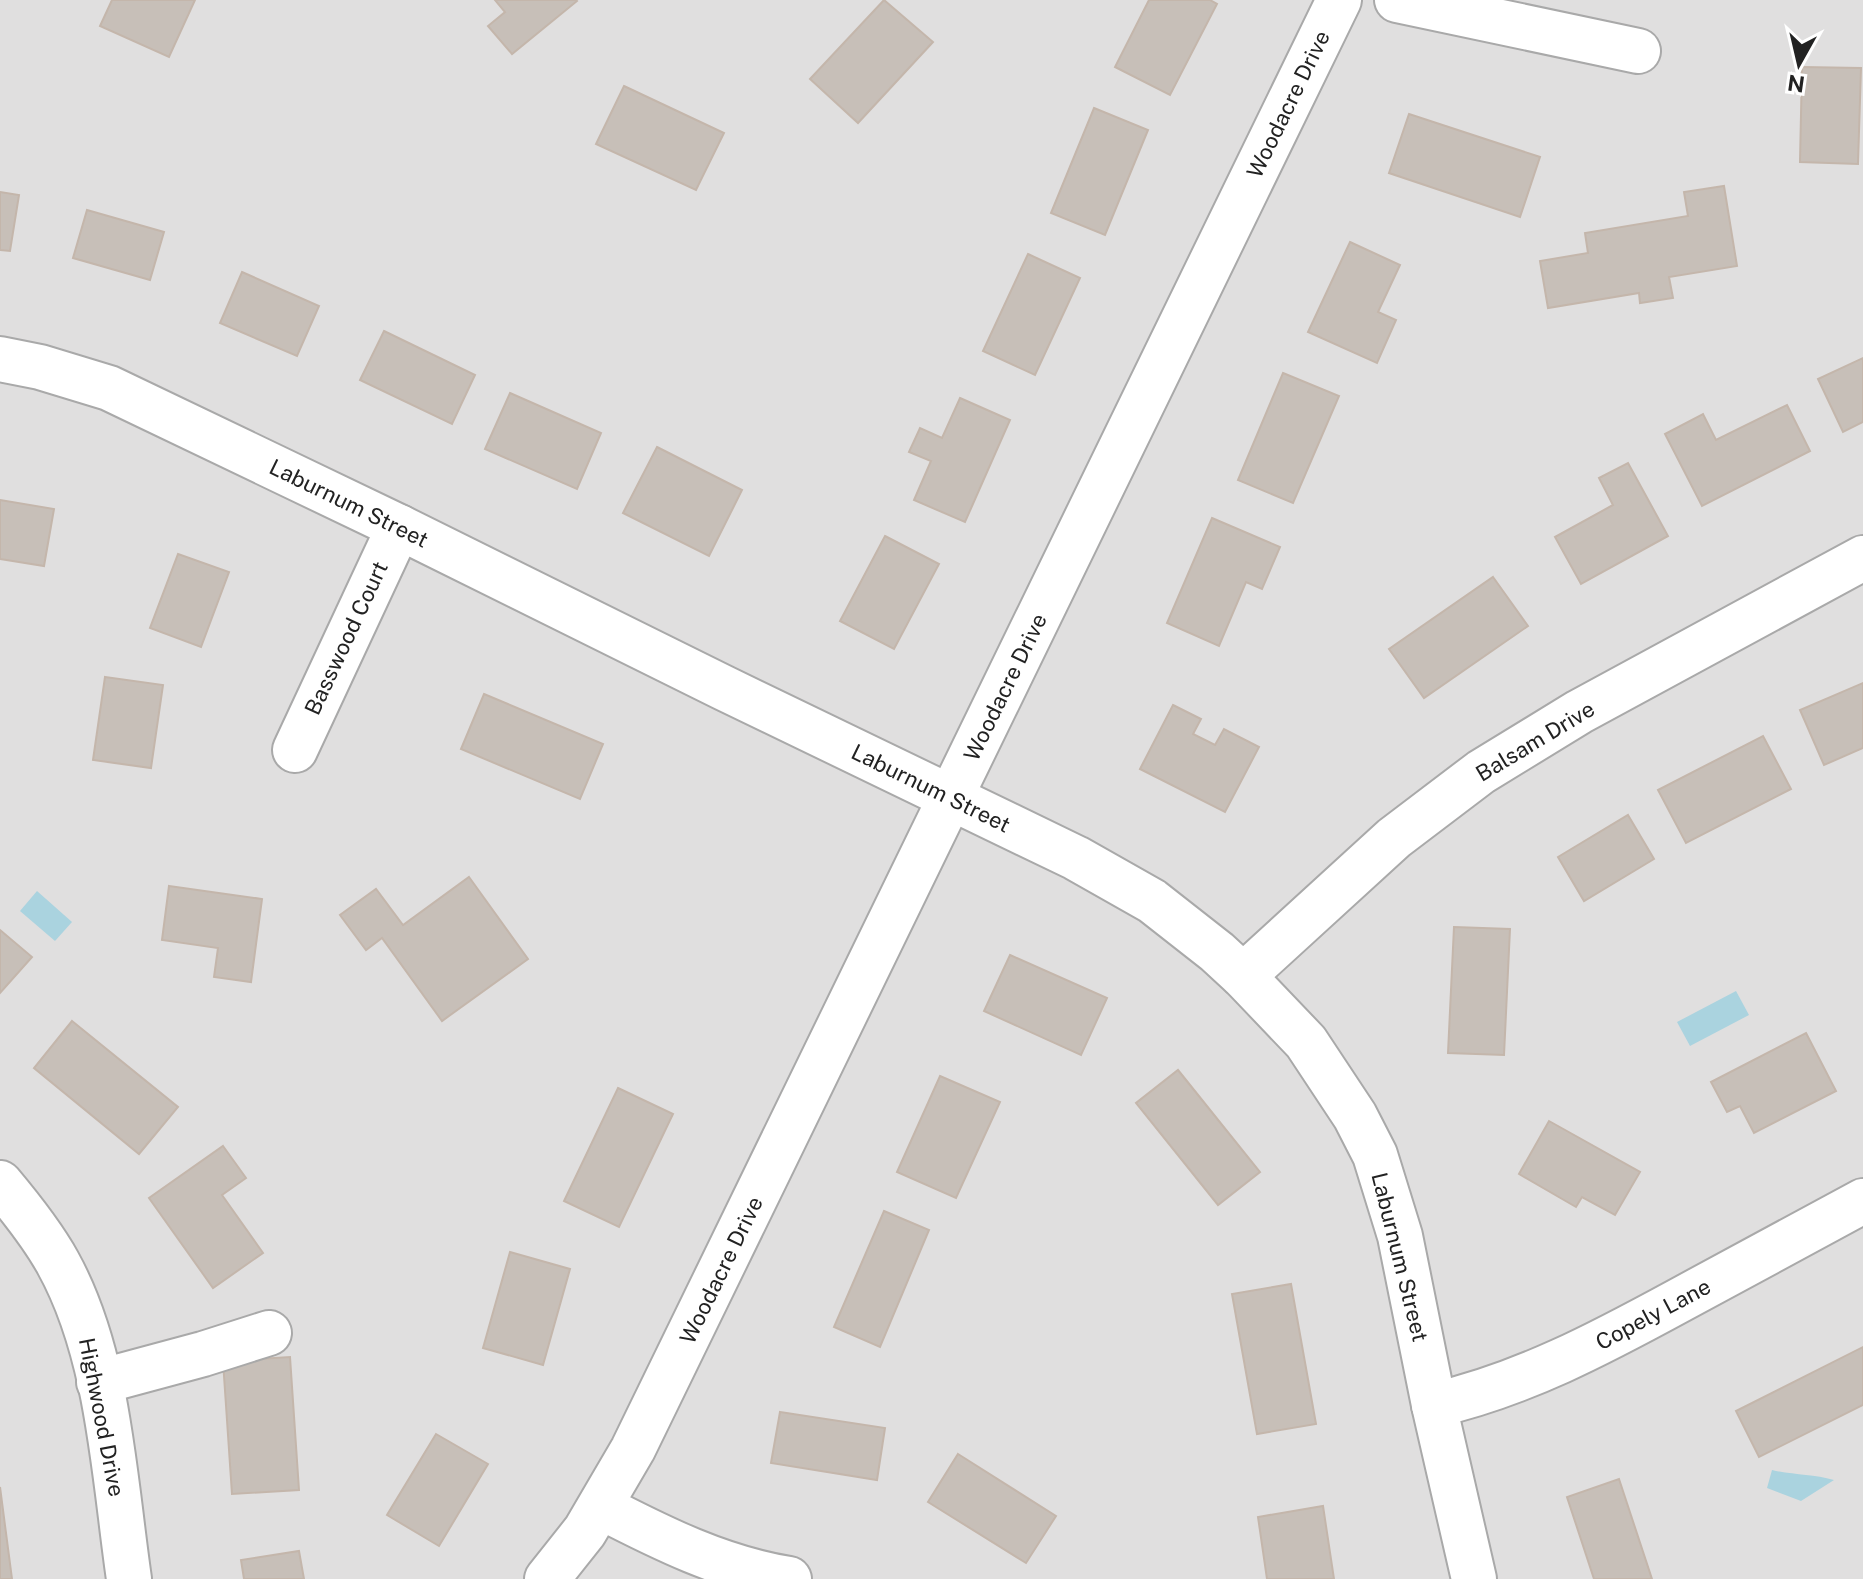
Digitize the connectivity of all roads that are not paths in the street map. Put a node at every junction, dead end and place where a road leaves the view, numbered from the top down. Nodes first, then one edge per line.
1 (1339, 0) edge
2 (1397, 0) edge
3 (1638, 51) dead end
4 (0, 359) edge
5 (399, 527) junction
6 (1863, 558) edge
7 (295, 750) dead end
8 (952, 798) junction
9 (1243, 976) junction
10 (0, 1183) edge
11 (1863, 1201) edge
12 (269, 1333) dead end
13 (99, 1382) junction
14 (1434, 1405) junction
15 (601, 1507) junction
16 (129, 1579) edge
17 (547, 1579) edge
18 (789, 1579) edge
19 (1474, 1579) edge

1 - 8 street, Woodacre Drive
2 - 3 street
4 - 5 street, Laburnum Street
5 - 7 street, Basswood Court
5 - 8 street, Laburnum Street
6 - 9 street, Balsam Drive
8 - 9 street, Laburnum Street
8 - 15 street, Woodacre Drive
9 - 14 street, Laburnum Street
10 - 13 street, Highwood Drive
11 - 14 street, Copely Lane
12 - 13 street
13 - 16 street, Highwood Drive
14 - 19 street, Laburnum Street
15 - 17 street, Woodacre Drive
15 - 18 street

